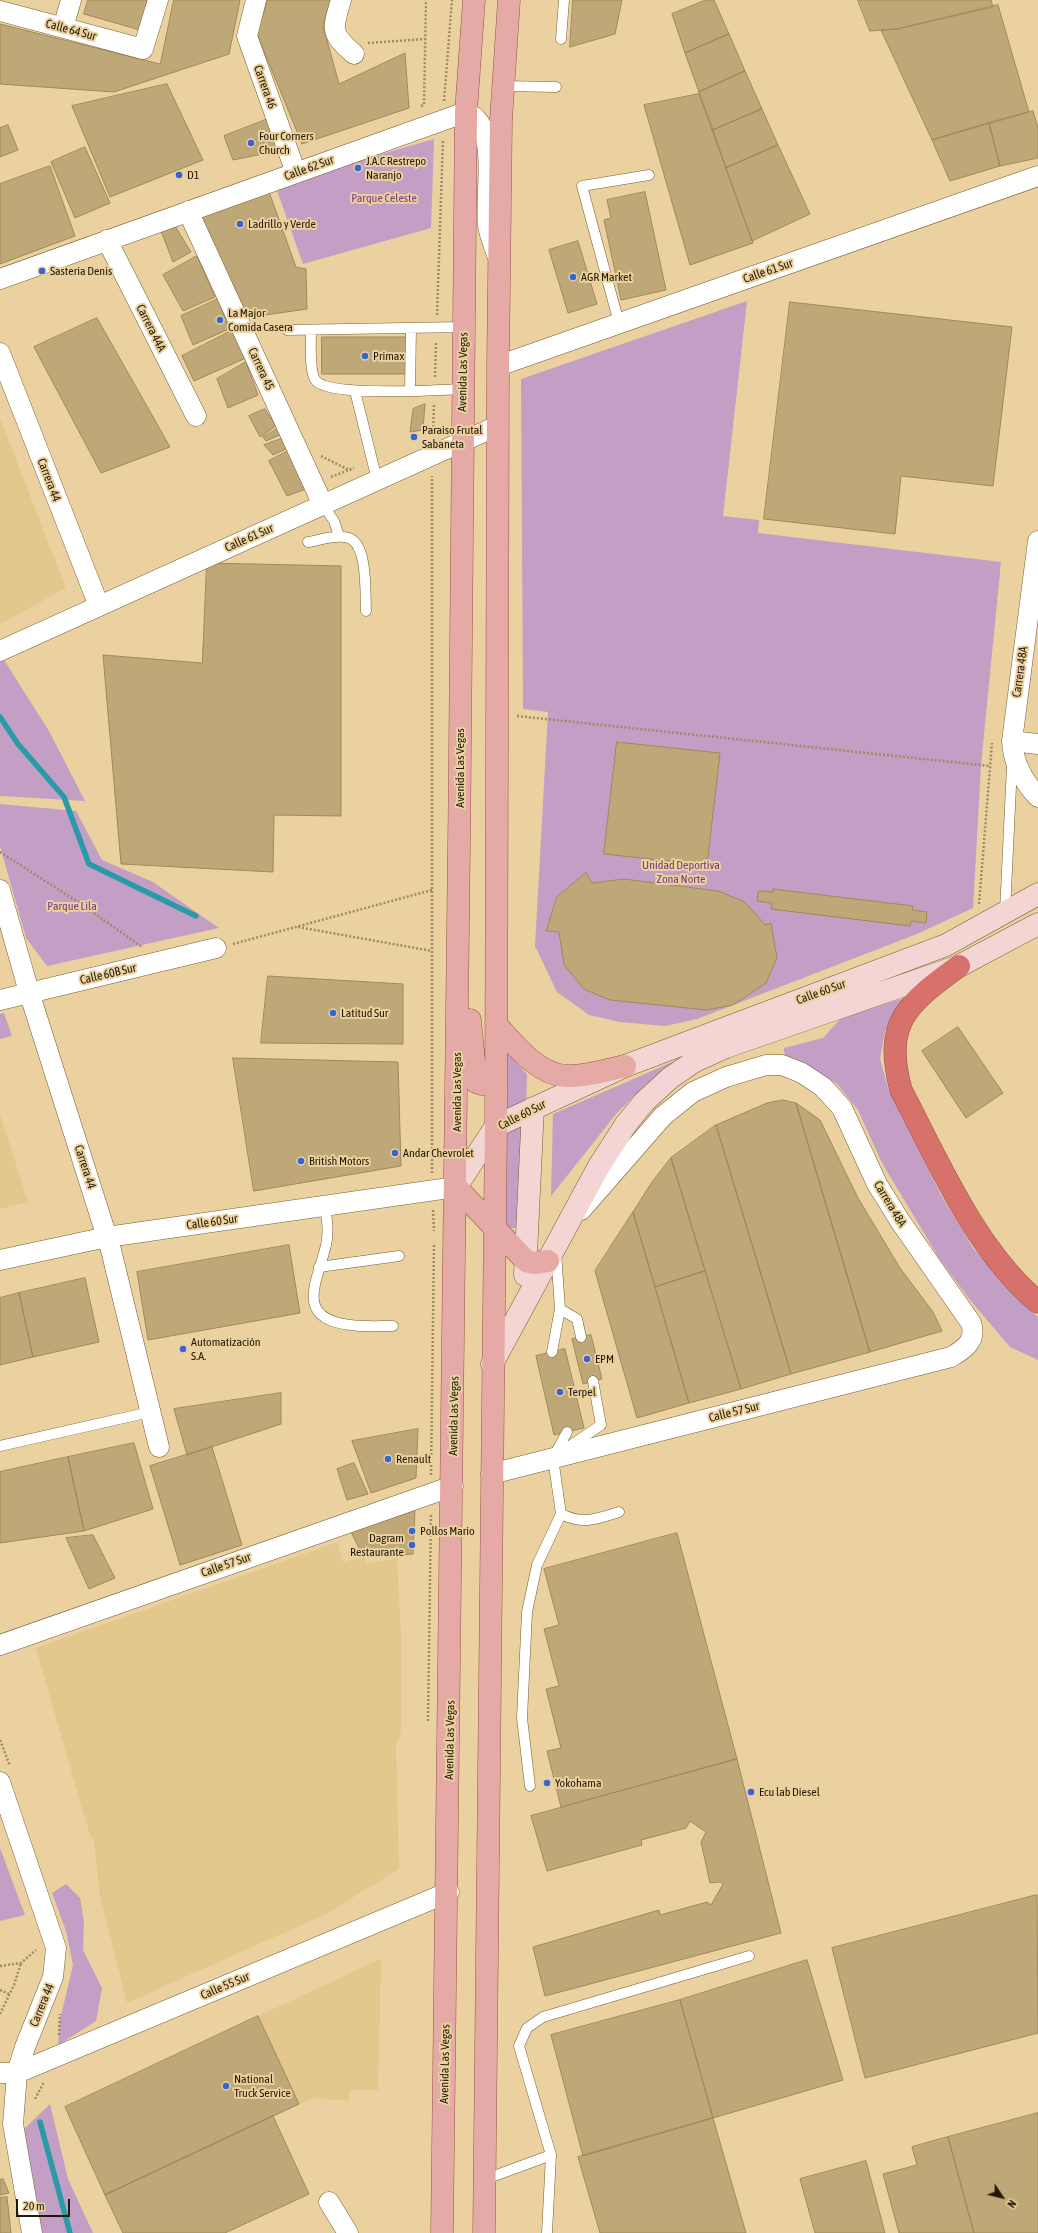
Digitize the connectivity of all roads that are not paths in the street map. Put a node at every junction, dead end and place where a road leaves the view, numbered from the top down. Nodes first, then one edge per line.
1 (71, 0) edge
2 (158, 0) edge
3 (256, 0) edge
4 (341, 0) edge
5 (474, 0) edge
6 (509, 0) edge
7 (564, 0) edge
8 (5, 8) edge
9 (63, 28) junction
10 (561, 39) dead end
11 (349, 49) road end
12 (502, 86) junction
13 (556, 87) dead end
14 (466, 112) junction
15 (296, 173) junction
16 (649, 176) dead end
17 (1038, 176) edge
18 (188, 211) junction
19 (107, 240) junction
20 (499, 262) junction
21 (0, 279) edge
22 (619, 323) junction
23 (463, 327) junction
24 (411, 328) junction
25 (287, 330) dead end
26 (311, 330) junction
27 (1, 360) edge
28 (498, 366) junction
29 (463, 389) junction
30 (410, 390) junction
31 (355, 391) junction
32 (196, 416) dead end
33 (497, 426) junction
34 (462, 442) junction
35 (377, 480) junction
36 (323, 505) junction
37 (339, 536) junction
38 (1038, 541) edge
39 (308, 542) dead end
40 (99, 606) junction
41 (366, 611) dead end
42 (0, 651) edge
43 (1038, 744) edge
44 (1012, 748) junction
45 (1038, 797) edge
46 (0, 890) edge
47 (1038, 894) edge
48 (1005, 912) junction
49 (1038, 924) edge
50 (216, 948) road end
51 (458, 962) junction
52 (959, 966) junction
53 (29, 992) junction
54 (0, 1000) edge
55 (496, 1024) junction
56 (625, 1066) junction
57 (802, 1073) joint
58 (496, 1083) junction
59 (533, 1108) junction
60 (496, 1126) junction
61 (456, 1187) junction
62 (325, 1206) junction
63 (494, 1226) junction
64 (567, 1226) junction
65 (107, 1237) junction
66 (552, 1253) junction
67 (399, 1256) dead end
68 (0, 1260) edge
69 (526, 1261) junction
70 (319, 1267) junction
71 (1038, 1302) edge
72 (524, 1305) junction
73 (560, 1309) junction
74 (393, 1326) dead end
75 (581, 1337) dead end
76 (972, 1340) joint
77 (552, 1352) dead end
78 (492, 1364) junction
79 (593, 1381) dead end
80 (150, 1412) junction
81 (567, 1432) dead end
82 (0, 1446) edge
83 (159, 1447) dead end
84 (553, 1458) junction
85 (491, 1474) junction
86 (453, 1486) junction
87 (619, 1512) dead end
88 (561, 1514) junction
89 (0, 1645) edge
90 (0, 1782) edge
91 (530, 1786) dead end
92 (449, 1892) junction
93 (749, 1956) dead end
94 (9, 2073) edge
95 (551, 2155) junction
96 (486, 2179) junction
97 (329, 2202) dead end
98 (32, 2233) edge
99 (348, 2233) edge
100 (442, 2233) edge
101 (484, 2233) edge
102 (547, 2233) edge

1 - 9 street
2 - 9 street, Calle 64 Sur
3 - 15 street, Carrera 46
4 - 11 street
5 - 14 main road, Avenida Las Vegas
6 - 12 main road
7 - 10 lane
8 - 9 street, Calle 64 Sur
12 - 13 lane
12 - 20 main road
14 - 15 street, Calle 62 Sur
14 - 20 street
14 - 23 main road, Avenida Las Vegas
15 - 18 street, Calle 62 Sur
16 - 22 lane
17 - 22 street, Calle 61 Sur
18 - 19 street, Calle 62 Sur
18 - 36 street, Carrera 45
19 - 21 street, Calle 62 Sur
19 - 32 street, Carrera 44A
20 - 28 main road
22 - 28 street, Calle 61 Sur
23 - 24 lane
23 - 29 main road, Avenida Las Vegas
24 - 26 lane
24 - 30 lane
25 - 26 lane
26 - 31 lane
27 - 40 street, Carrera 44
28 - 33 main road
29 - 30 lane
29 - 34 main road, Avenida Las Vegas
30 - 31 lane
31 - 35 lane
33 - 34 street, Calle 61 Sur
33 - 55 main road
34 - 35 street, Calle 61 Sur
34 - 51 main road, Avenida Las Vegas
35 - 36 street, Calle 61 Sur
36 - 37 lane
36 - 40 street, Calle 61 Sur
37 - 39 lane
37 - 41 lane
38 - 44 street, Carrera 48A
40 - 42 street, Calle 61 Sur
43 - 44 street
44 - 45 street
44 - 48 lane
46 - 53 street, Carrera 44
47 - 48 main road, Calle 60 Sur
48 - 56 main road, Calle 60 Sur
49 - 52 main road, Calle 60 Sur
50 - 53 street, Calle 60B Sur
51 - 58 main road
51 - 61 main road, Avenida Las Vegas
52 - 64 main road, Calle 60 Sur
52 - 71 highway
53 - 54 street, Calle 60B Sur
53 - 65 street, Carrera 44
55 - 56 main road
55 - 58 main road
56 - 59 main road, Calle 60 Sur
57 - 64 street, Calle 60 Sur
57 - 76 street, Carrera 48A
58 - 60 main road
59 - 60 main road, Calle 60 Sur
59 - 69 main road
60 - 61 main road, Calle 60 Sur
60 - 63 main road
61 - 62 street, Calle 60 Sur
61 - 63 main road
61 - 86 main road, Avenida Las Vegas
62 - 65 street, Calle 60 Sur
62 - 70 lane
63 - 69 main road
63 - 78 main road
64 - 66 main road, Calle 60 Sur
65 - 68 street, Calle 60 Sur
65 - 80 street, Carrera 44
66 - 69 main road
66 - 72 main road, Calle 60 Sur
66 - 73 lane
67 - 70 lane
69 - 72 main road
70 - 74 lane
72 - 78 main road, Calle 60 Sur
73 - 75 lane
73 - 77 lane
76 - 84 street, Calle 57 Sur
78 - 85 main road
79 - 84 lane
80 - 82 lane
80 - 83 street, Carrera 44
81 - 84 lane
84 - 85 street, Calle 57 Sur
84 - 88 lane
85 - 96 main road
86 - 89 street, Calle 57 Sur
86 - 92 main road, Avenida Las Vegas
87 - 88 lane
88 - 91 lane
90 - 94 street, Carrera 44
92 - 94 street, Calle 55 Sur
92 - 100 main road, Avenida Las Vegas
93 - 95 lane
94 - 98 street, Carrera 44
95 - 96 lane
95 - 102 lane
96 - 101 main road
97 - 99 street

